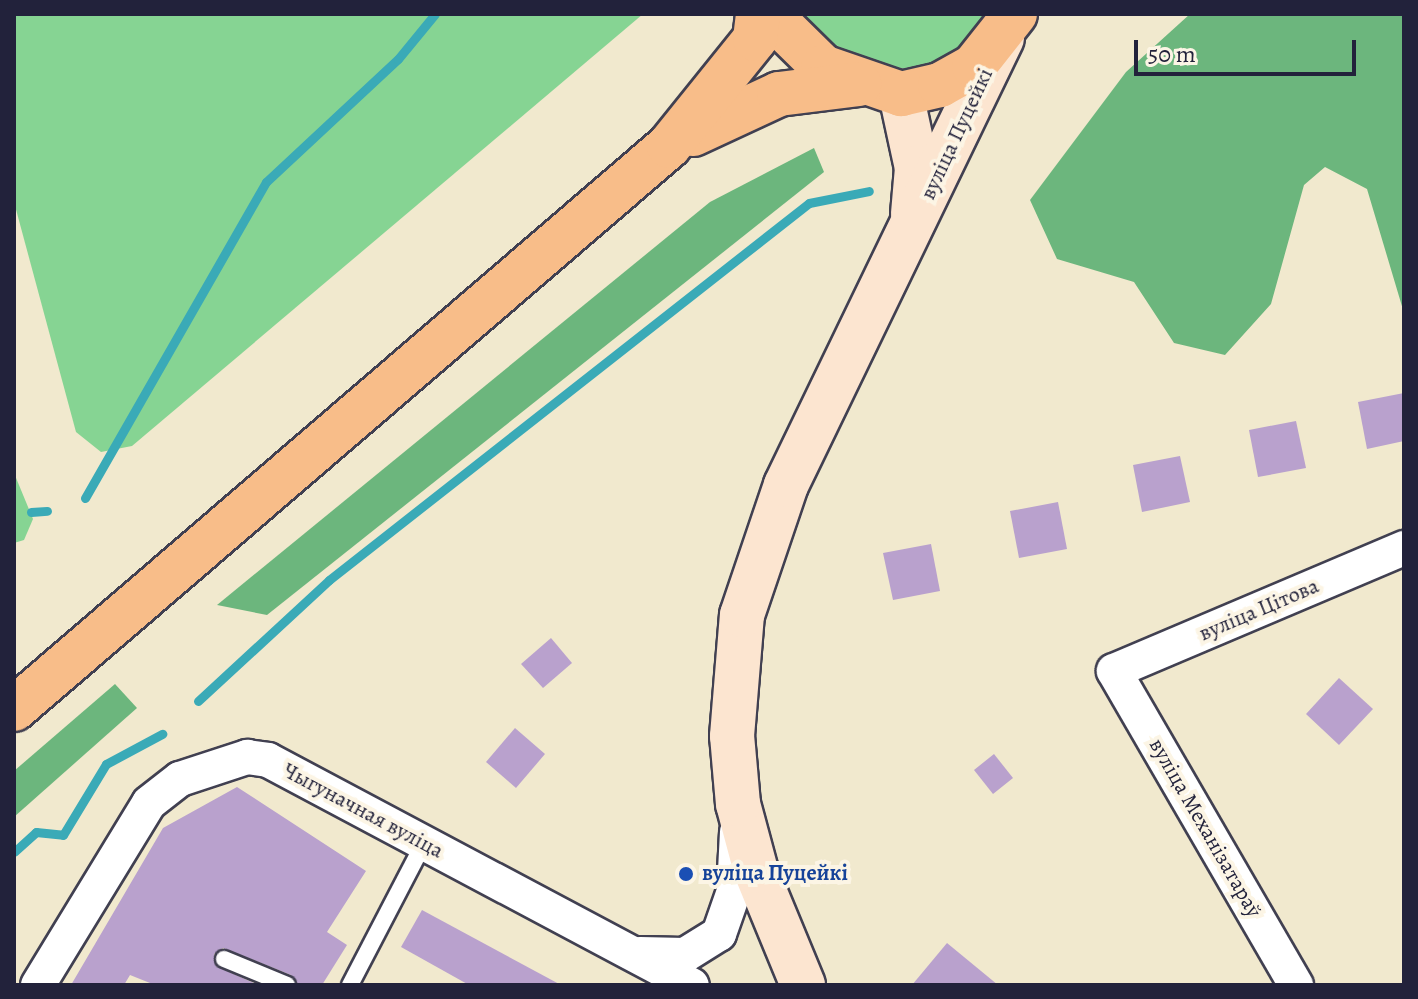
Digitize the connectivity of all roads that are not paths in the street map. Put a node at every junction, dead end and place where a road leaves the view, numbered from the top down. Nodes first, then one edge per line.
1 (758, 14) edge
2 (769, 14) edge
3 (1008, 26) edge
4 (859, 84) junction
5 (901, 94) junction
6 (669, 146) junction
7 (912, 230) junction
8 (1404, 548) edge
9 (1114, 671) joint
10 (14, 709) edge
11 (738, 804) junction
12 (424, 843) junction
13 (635, 954) junction
14 (224, 959) dead end
15 (38, 985) edge
16 (287, 985) edge
17 (350, 985) edge
18 (692, 985) edge
19 (803, 985) edge
20 (1296, 985) edge

1 - 6 main road
2 - 4 main road
3 - 5 main road
3 - 7 main road, вуліца Пуцейкі
4 - 5 main road
4 - 6 main road
5 - 7 main road, вуліца Пуцейкі
6 - 10 main road
7 - 11 main road, вуліца Пуцейкі
8 - 9 street, вуліца Цітова
9 - 20 street, вуліца Механізатараў
11 - 13 street
11 - 19 main road, вуліца Пуцейкі
12 - 13 street, Чыгуначная вуліца
12 - 15 street, Чыгуначная вуліца
12 - 17 lane
13 - 18 street, Чыгуначная вуліца
14 - 16 lane

